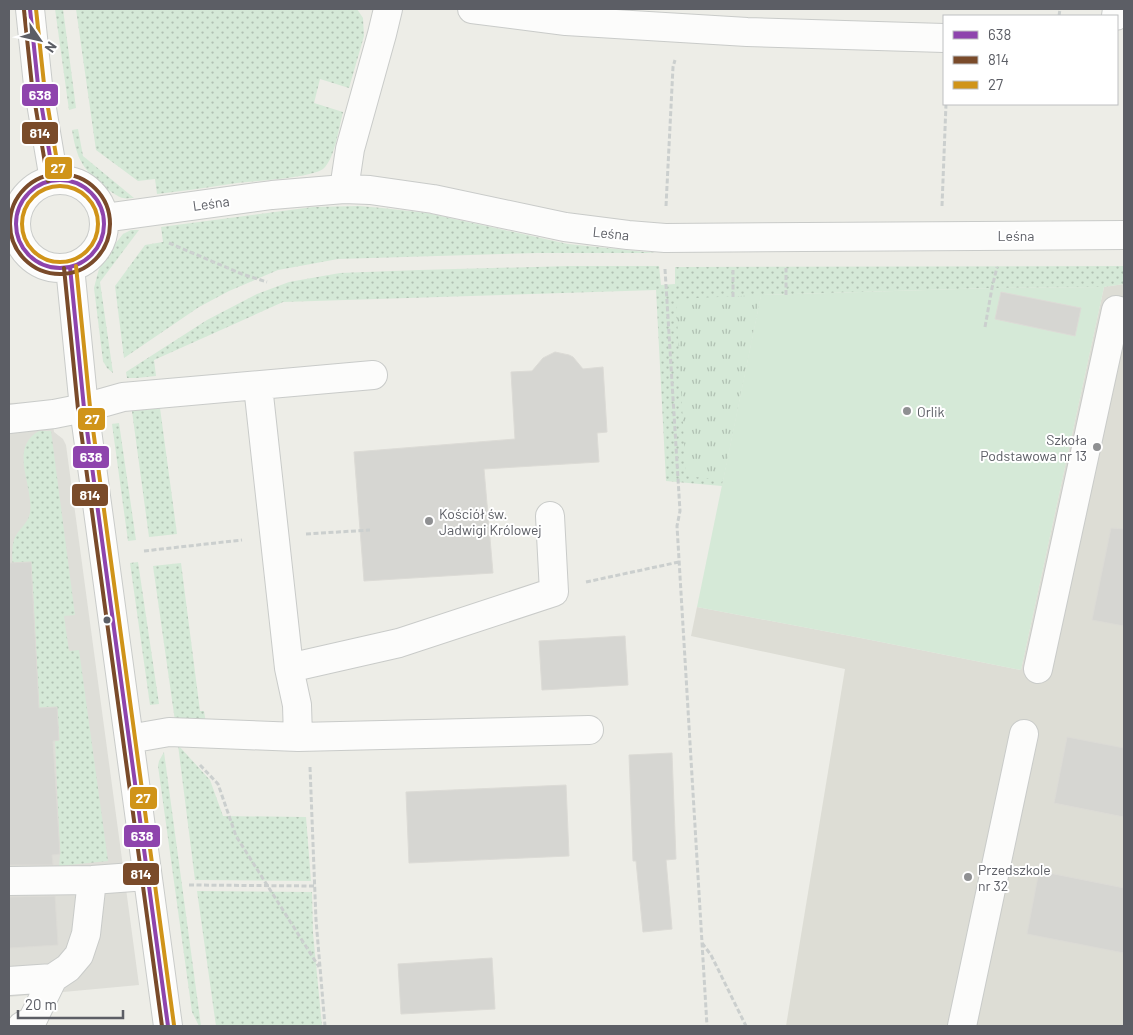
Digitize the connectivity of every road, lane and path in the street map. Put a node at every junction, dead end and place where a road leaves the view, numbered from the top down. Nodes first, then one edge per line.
1 (30, 9) edge
2 (388, 9) edge
3 (472, 9) edge
4 (683, 28) junction
5 (943, 38) edge
6 (946, 105) edge
7 (54, 180) junction
8 (344, 189) junction
9 (666, 211) dead end
10 (104, 218) junction
11 (1124, 235) edge
12 (941, 236) junction
13 (165, 242) dead end
14 (1000, 259) dead end
15 (786, 261) dead end
16 (70, 267) junction
17 (666, 269) dead end
18 (733, 270) dead end
19 (267, 282) dead end
20 (786, 295) dead end
21 (733, 297) dead end
22 (1124, 312) edge
23 (985, 326) dead end
24 (373, 375) dead end
25 (258, 386) junction
26 (84, 408) junction
27 (9, 418) edge
28 (550, 516) dead end
29 (679, 562) junction
30 (554, 589) junction
31 (290, 668) junction
32 (1038, 669) dead end
33 (590, 730) dead end
34 (169, 732) junction
35 (1024, 734) dead end
36 (304, 737) junction
37 (129, 739) junction
38 (147, 876) junction
39 (92, 880) junction
40 (9, 881) edge
41 (189, 885) dead end
42 (267, 886) junction
43 (315, 886) junction
44 (702, 943) junction
45 (320, 969) junction
46 (53, 978) junction
47 (9, 981) edge
48 (22, 1026) edge
49 (168, 1026) edge
50 (325, 1026) edge
51 (707, 1026) edge
52 (746, 1026) edge
53 (962, 1026) edge

1 - 7 street
2 - 8 street
3 - 4 street
4 - 5 street
4 - 9 path
6 - 12 path
7 - 10 street
7 - 16 street
8 - 10 street, Leśna
8 - 12 street, Leśna
10 - 16 street
11 - 12 street, Leśna
13 - 19 path
14 - 23 path
15 - 20 path
16 - 26 street
17 - 29 path
18 - 21 path
22 - 32 street
24 - 25 street
25 - 26 street
25 - 31 street
26 - 27 street
26 - 37 street
28 - 30 street
29 - 30 path
29 - 44 path
30 - 31 street
31 - 36 street
33 - 36 street
34 - 36 street
34 - 37 street
34 - 42 path
35 - 53 street
36 - 43 path
37 - 38 street
38 - 39 street
38 - 49 street
39 - 40 street
39 - 46 street
41 - 42 path
42 - 43 path
42 - 45 path
43 - 45 path
44 - 51 path
44 - 52 path
45 - 50 path
46 - 47 street
46 - 48 street

